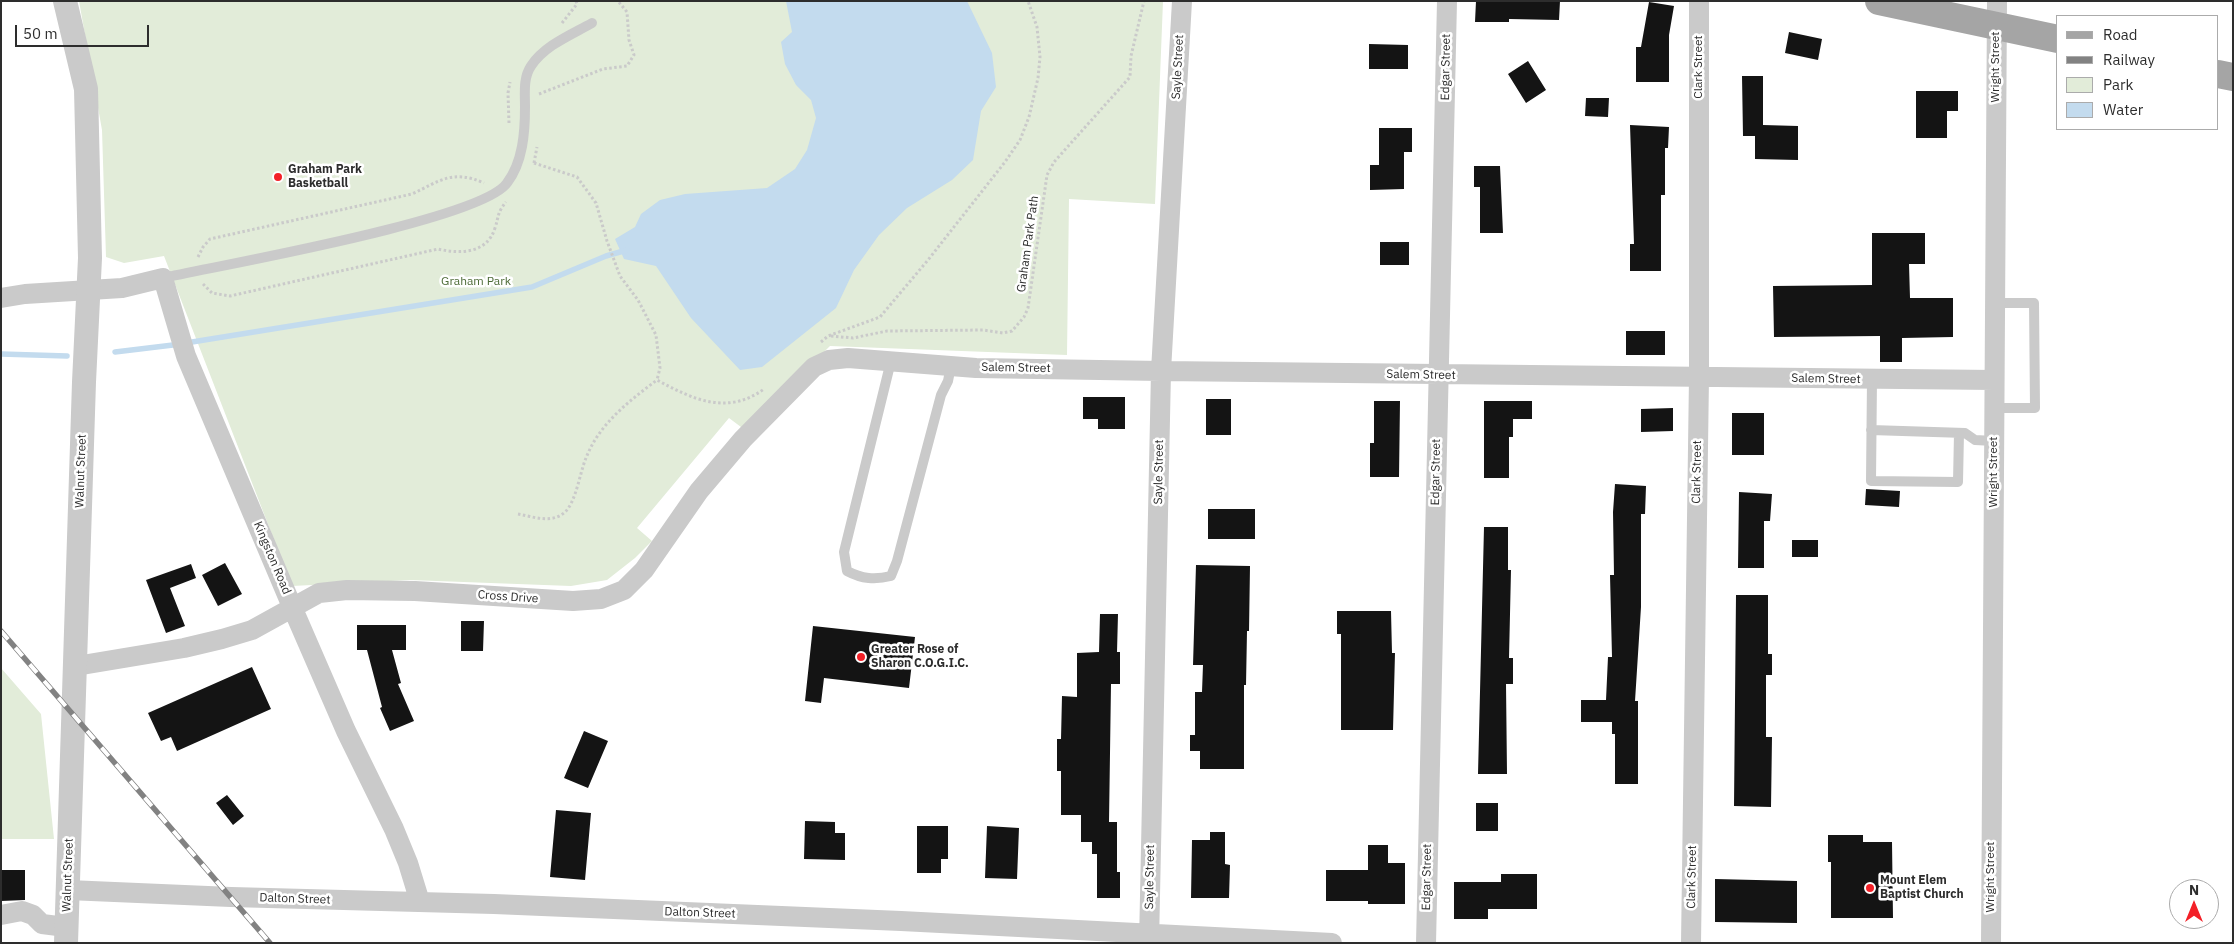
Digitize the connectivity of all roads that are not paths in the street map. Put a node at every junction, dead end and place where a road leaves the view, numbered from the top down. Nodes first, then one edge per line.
1 (65, 1) edge
2 (1182, 1) edge
3 (1447, 1) edge
4 (1700, 1) edge
5 (1879, 1) edge
6 (1996, 14) edge
7 (592, 23) dead end
8 (2056, 39) edge
9 (2219, 74) edge
10 (2233, 77) edge
11 (163, 278) junction
12 (90, 289) junction
13 (1, 298) edge
14 (1994, 303) junction
15 (848, 358) joint
16 (891, 361) junction
17 (951, 366) junction
18 (1161, 371) junction
19 (1438, 375) junction
20 (1699, 377) junction
21 (1872, 379) junction
22 (1994, 380) junction
23 (1994, 408) junction
24 (1872, 430) junction
25 (1959, 433) junction
26 (1994, 441) junction
27 (293, 609) junction
28 (76, 666) junction
29 (68, 890) junction
30 (420, 902) junction
31 (1, 915) edge
32 (66, 935) edge
33 (1149, 939) edge
34 (1332, 943) edge
35 (1426, 943) edge
36 (1691, 943) edge
37 (1991, 943) edge

1 - 12 street, Walnut Street
2 - 18 street, Sayle Street
3 - 19 street, Edgar Street
4 - 20 street, Clark Street
5 - 6 main road
6 - 8 main road
6 - 14 street, Wright Street
7 - 11 lane
9 - 10 main road
11 - 12 street
11 - 27 street, Kingston Road
12 - 13 street
12 - 28 street, Walnut Street
14 - 22 street, Wright Street
14 - 23 lane
15 - 16 street, Salem Street
15 - 27 street, Cross Drive
16 - 17 street, Salem Street
16 - 17 lane
17 - 18 street, Salem Street
18 - 19 street, Salem Street
18 - 33 street, Sayle Street
19 - 20 street, Salem Street
19 - 35 street, Edgar Street
20 - 21 street, Salem Street
20 - 36 street, Clark Street
21 - 22 street, Salem Street
21 - 24 lane
22 - 23 street, Wright Street
23 - 26 street, Wright Street
24 - 25 lane
24 - 25 lane
25 - 26 lane
26 - 37 street, Wright Street
27 - 28 street, Cross Drive
27 - 30 street, Kingston Road
28 - 29 street, Walnut Street
29 - 30 street, Dalton Street
29 - 32 street, Walnut Street
30 - 33 street, Dalton Street
31 - 32 street
33 - 34 street, Dalton Street

